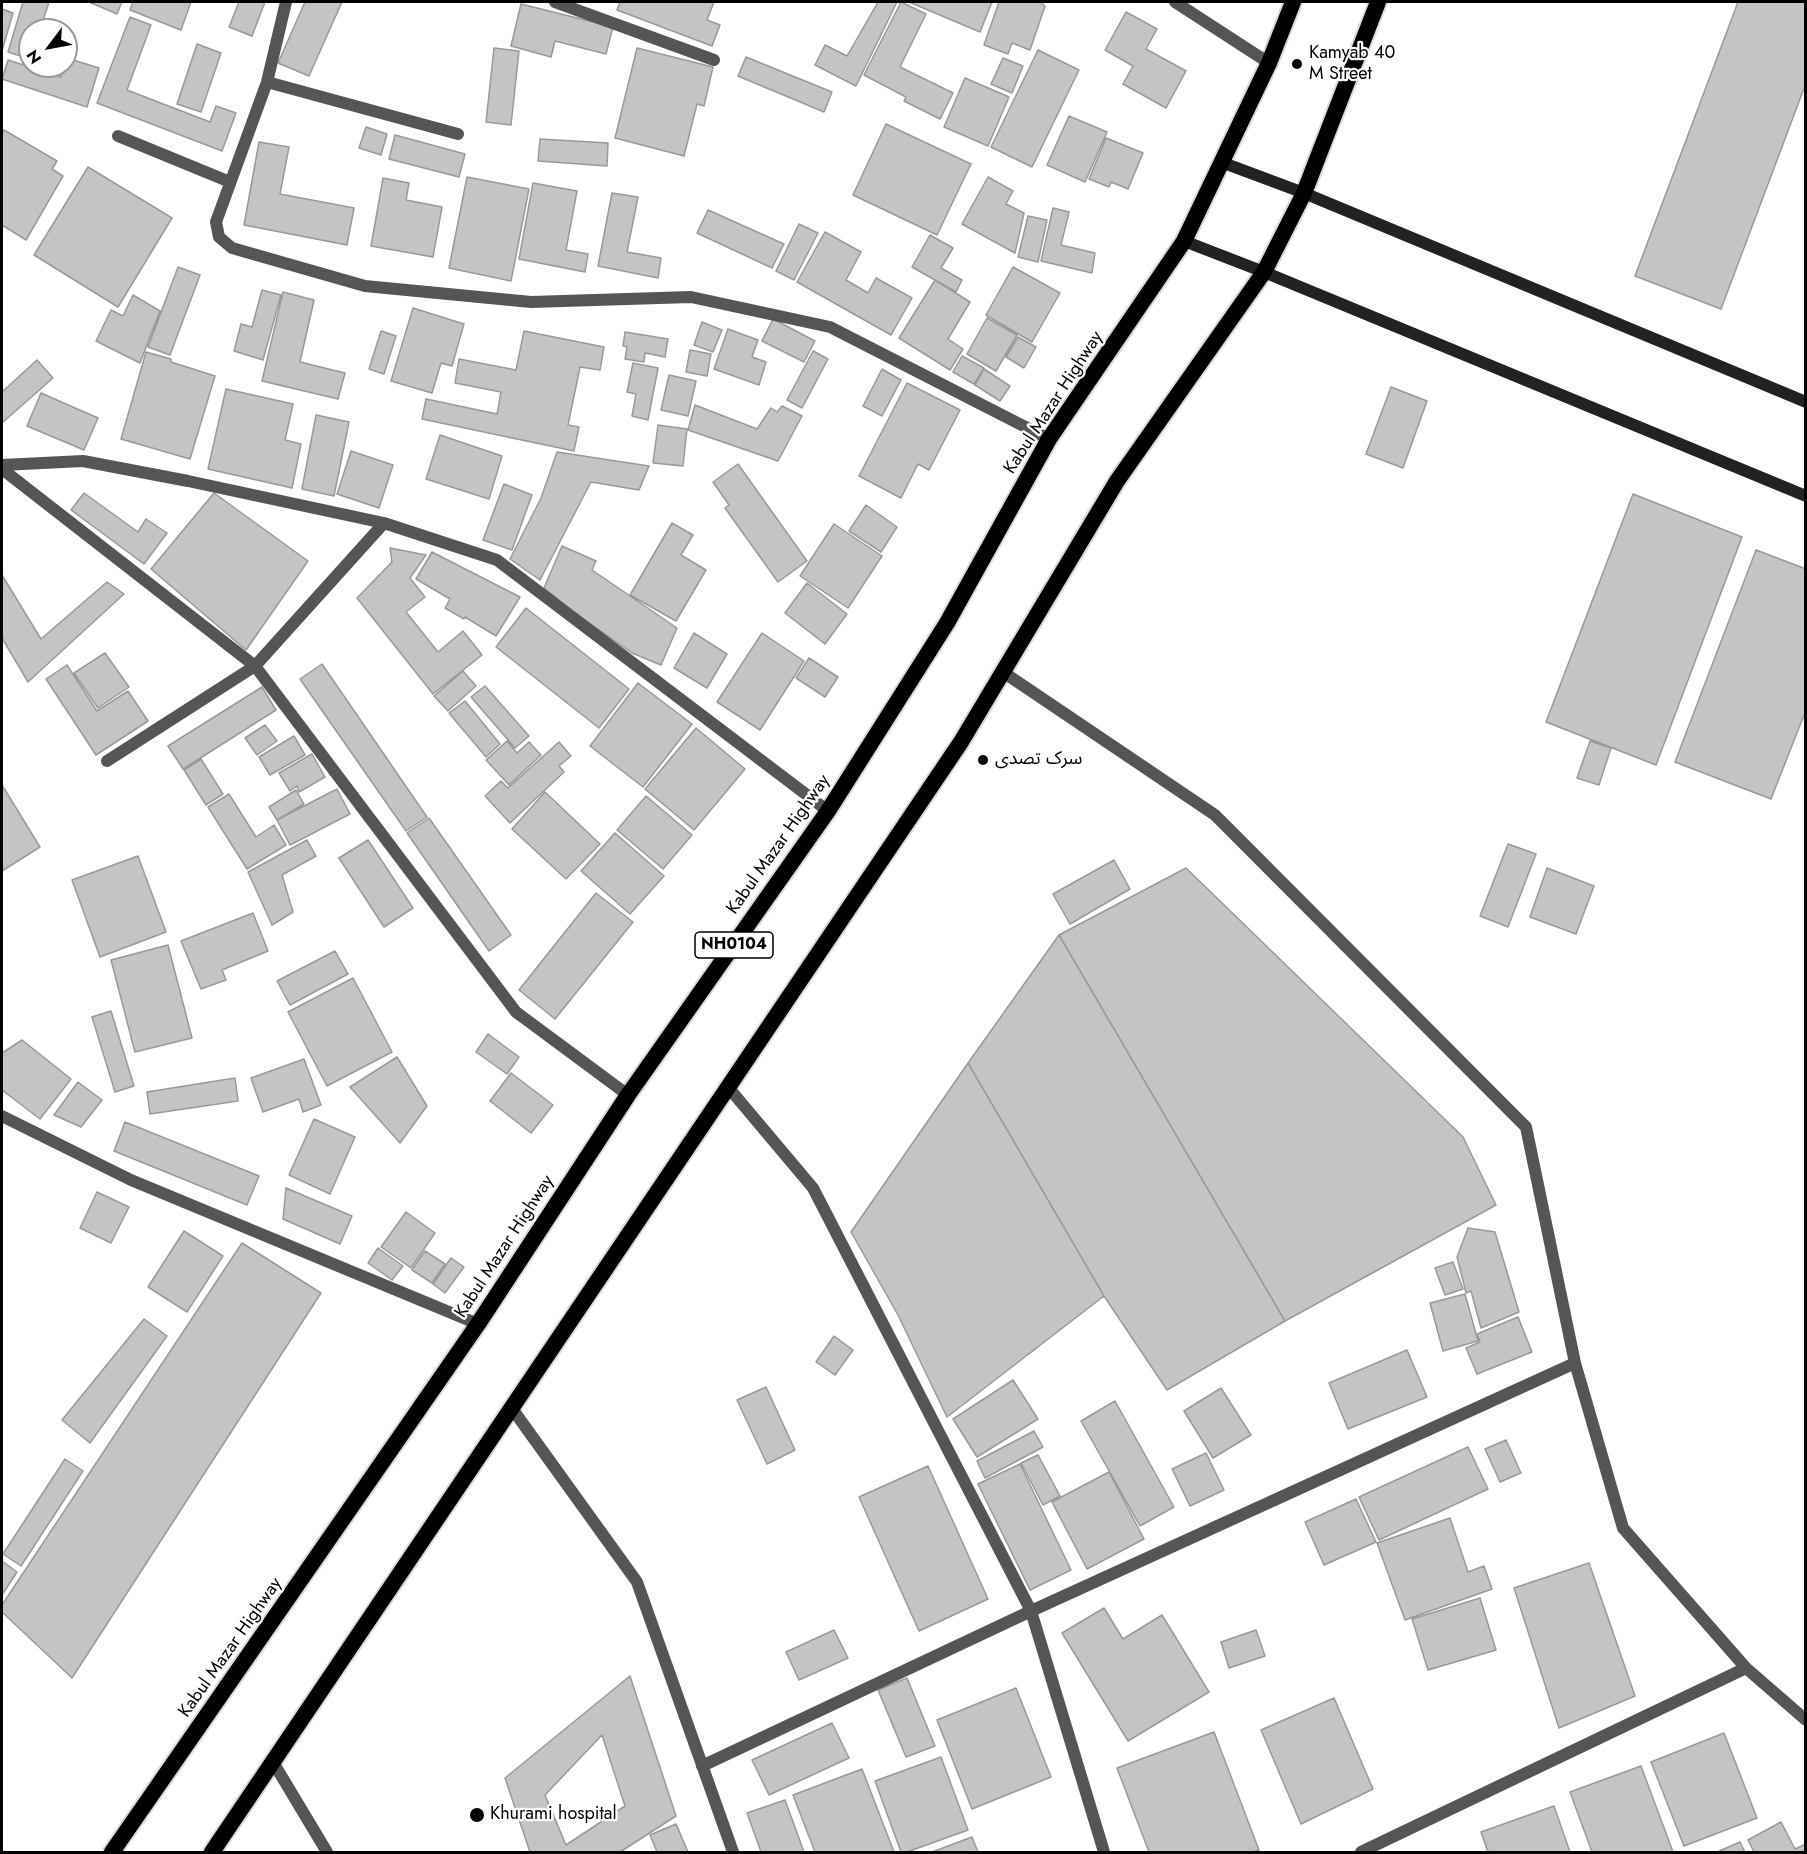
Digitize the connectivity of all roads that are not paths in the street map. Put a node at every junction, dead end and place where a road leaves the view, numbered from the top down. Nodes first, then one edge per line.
1 (286, 2) edge
2 (555, 2) edge
3 (1175, 2) edge
4 (1293, 2) edge
5 (1378, 2) edge
6 (714, 60) dead end
7 (1269, 63) junction
8 (267, 82) junction
9 (458, 134) dead end
10 (118, 136) dead end
11 (1221, 162) junction
12 (230, 182) junction
13 (1304, 193) junction
14 (1184, 241) junction
15 (1264, 272) junction
16 (1806, 402) edge
17 (1049, 439) junction
18 (2, 467) edge
19 (1806, 496) edge
20 (384, 523) junction
21 (255, 666) junction
22 (1003, 672) junction
23 (107, 761) dead end
24 (828, 811) junction
25 (728, 1087) junction
26 (628, 1095) junction
27 (2, 1116) edge
28 (478, 1324) junction
29 (1575, 1364) junction
30 (511, 1407) junction
31 (1031, 1611) junction
32 (1746, 1668) junction
33 (1806, 1720) edge
34 (273, 1762) junction
35 (702, 1766) junction
36 (112, 1852) edge
37 (212, 1852) edge
38 (327, 1852) edge
39 (733, 1852) edge
40 (1104, 1852) edge
41 (1361, 1852) edge

1 - 8 street
2 - 6 street
3 - 7 street
4 - 7 highway, Kabul Mazar Highway / NH0104
5 - 13 highway
7 - 11 highway, Kabul Mazar Highway / NH0104
8 - 9 street
8 - 12 street
10 - 12 street
11 - 13 main road
11 - 14 highway, Kabul Mazar Highway / NH0104
12 - 17 street
13 - 15 highway
13 - 16 main road
14 - 15 main road
14 - 17 highway, Kabul Mazar Highway / NH0104
15 - 19 main road
15 - 22 highway
17 - 24 highway, Kabul Mazar Highway / NH0104
18 - 20 street
18 - 21 street
20 - 21 street
20 - 24 street
21 - 23 street
21 - 26 street
22 - 25 highway
22 - 29 street
24 - 26 highway, Kabul Mazar Highway / NH0104
25 - 30 highway
25 - 31 street
26 - 28 highway, Kabul Mazar Highway / NH0104
27 - 28 street
28 - 36 highway, Kabul Mazar Highway / NH0104
29 - 31 street
29 - 32 street
30 - 34 highway
30 - 35 street
31 - 35 street
31 - 40 street
32 - 33 street
32 - 41 street
34 - 37 highway
34 - 38 street
35 - 39 street

